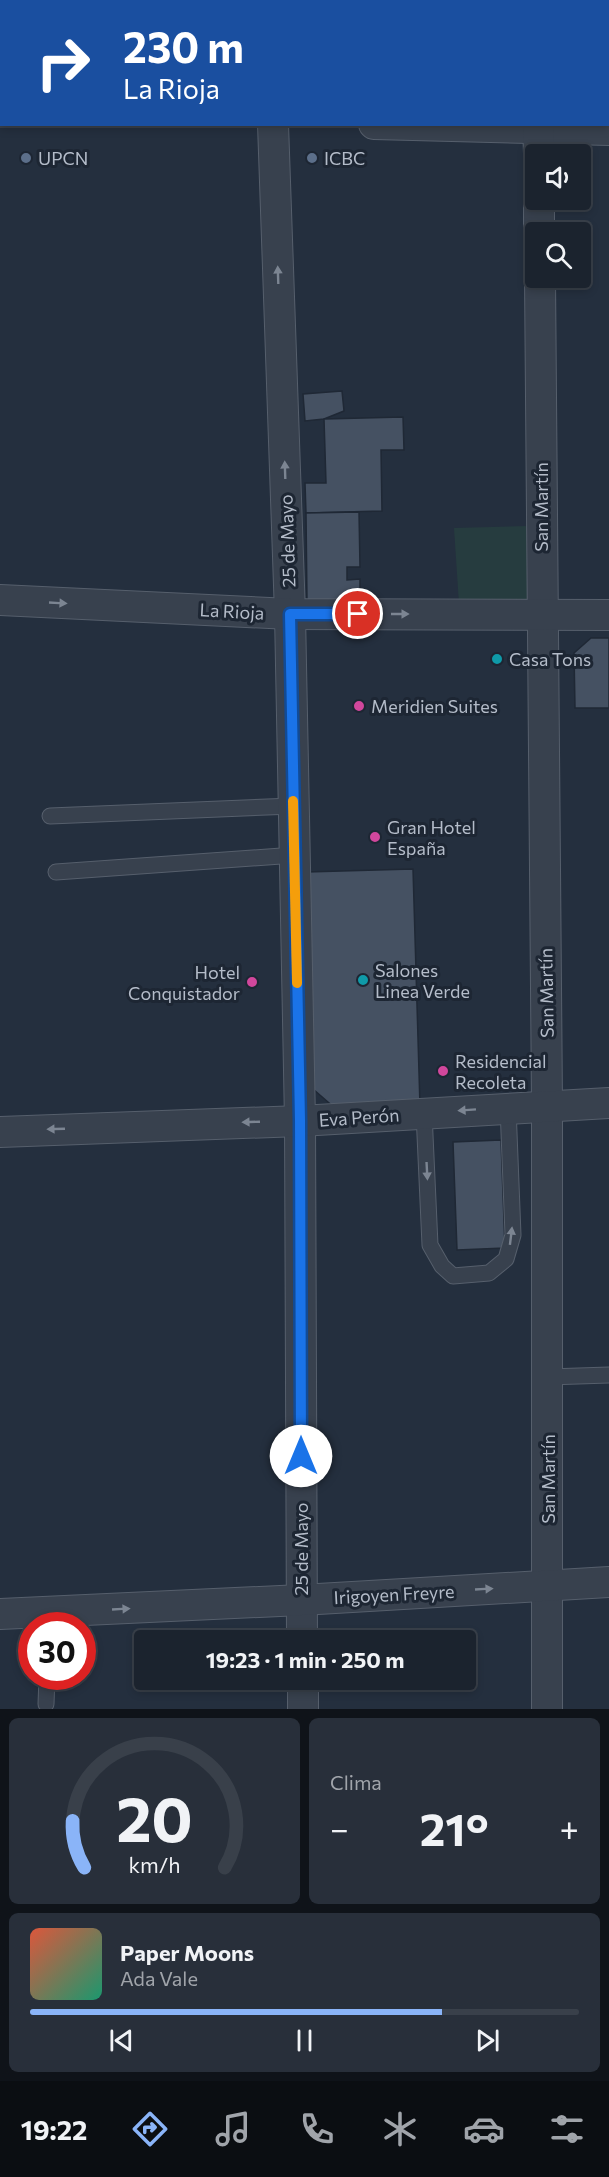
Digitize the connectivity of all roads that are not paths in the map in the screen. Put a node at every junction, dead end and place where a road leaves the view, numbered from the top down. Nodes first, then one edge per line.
1 (273, 126) edge
2 (402, 126) edge
3 (609, 130) edge
4 (539, 136) edge
5 (540, 288) edge
6 (0, 600) edge
7 (290, 614) junction
8 (542, 614) junction
9 (609, 615) edge
10 (293, 806) junction
11 (50, 816) dead end
12 (295, 855) junction
13 (56, 872) dead end
14 (609, 1103) edge
15 (547, 1105) junction
16 (508, 1107) junction
17 (424, 1113) junction
18 (300, 1120) junction
19 (0, 1131) edge
20 (609, 1376) edge
21 (548, 1377) junction
22 (609, 1582) edge
23 (548, 1585) junction
24 (301, 1600) junction
25 (0, 1614) edge
26 (96, 1615) edge
27 (18, 1616) edge
28 (302, 1630) edge
29 (47, 1690) edge
30 (303, 1690) edge
31 (46, 1704) dead end
32 (303, 1709) edge
33 (547, 1709) edge

7 -> 1 street, 25 de Mayo
2 - 4 street
3 - 4 street
5 - 8 street, San Martín
6 -> 7 street, La Rioja
7 -> 8 street, La Rioja
7 - 10 street, 25 de Mayo
8 - 9 street, La Rioja
8 - 15 street, San Martín
10 - 11 lane
10 - 12 street, 25 de Mayo
12 - 13 lane
12 - 18 street, 25 de Mayo
14 - 15 street, Eva Perón
15 - 16 street, Eva Perón
15 - 21 street, San Martín
16 -> 17 street, Eva Perón
17 -> 16 lane
17 - 18 street, Eva Perón
18 -> 19 street, Eva Perón
18 - 24 street, 25 de Mayo
20 - 21 lane
21 - 23 street, San Martín
22 - 23 street, Irigoyen Freyre
24 -> 23 street, Irigoyen Freyre
23 - 33 street, San Martín
26 -> 24 street, Irigoyen Freyre
24 - 28 street, 25 de Mayo
25 - 27 street, Irigoyen Freyre
29 - 31 lane
30 - 32 street

